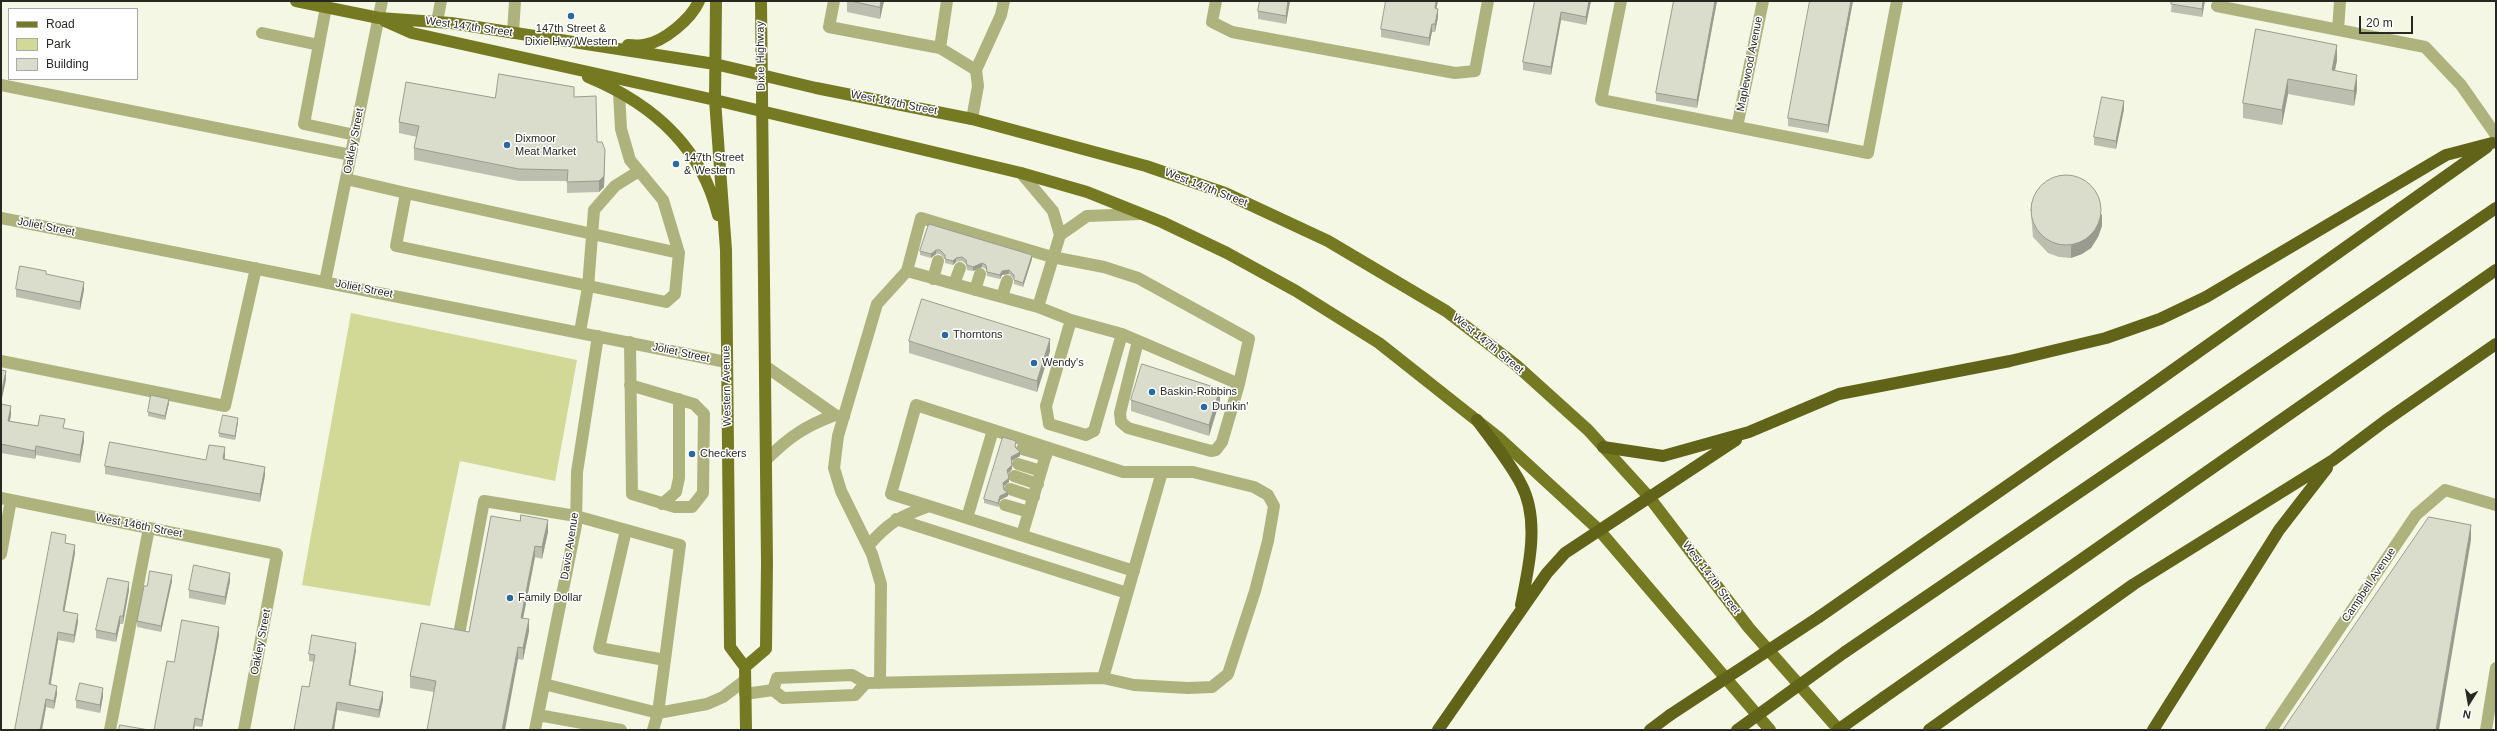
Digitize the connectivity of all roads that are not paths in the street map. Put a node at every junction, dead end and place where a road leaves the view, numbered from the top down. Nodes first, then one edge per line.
1 (296, 1) edge
2 (382, 1) edge
3 (441, 1) edge
4 (515, 1) edge
5 (699, 1) edge
6 (716, 1) edge
7 (761, 1) edge
8 (834, 1) edge
9 (1004, 1) edge
10 (1216, 1) edge
11 (1488, 1) edge
12 (1621, 1) edge
13 (1762, 1) edge
14 (1897, 1) edge
15 (2340, 1) edge
16 (946, 3) edge
17 (2217, 6) dead end
18 (326, 7) junction
19 (379, 18) junction
20 (437, 22) junction
21 (2338, 30) junction
22 (262, 33) dead end
23 (513, 33) junction
24 (573, 43) junction
25 (319, 45) junction
26 (940, 48) junction
27 (715, 64) junction
28 (566, 68) junction
29 (976, 70) junction
30 (762, 75) junction
31 (1, 85) edge
32 (619, 93) junction
33 (715, 100) junction
34 (762, 111) junction
35 (972, 119) junction
36 (1738, 127) junction
37 (355, 135) junction
38 (2495, 140) edge
39 (351, 155) junction
40 (639, 171) junction
41 (1021, 173) junction
42 (346, 179) junction
43 (406, 193) junction
44 (2496, 209) edge
45 (1141, 214) junction
46 (1, 218) edge
47 (593, 234) junction
48 (1060, 235) junction
49 (726, 250) junction
50 (679, 253) junction
51 (1052, 257) junction
52 (938, 261) dead end
53 (256, 268) junction
54 (960, 268) dead end
55 (2496, 270) edge
56 (907, 271) junction
57 (980, 274) dead end
58 (933, 279) junction
59 (1007, 281) dead end
60 (325, 282) junction
61 (954, 284) junction
62 (588, 287) junction
63 (975, 290) junction
64 (1002, 297) junction
65 (1038, 307) junction
66 (1071, 320) junction
67 (580, 332) junction
68 (1122, 334) junction
69 (598, 336) junction
70 (1138, 341) junction
71 (630, 342) junction
72 (2496, 344) edge
73 (1, 361) edge
74 (726, 362) junction
75 (765, 366) junction
76 (1239, 384) junction
77 (630, 385) junction
78 (679, 399) junction
79 (839, 416) junction
80 (1477, 420) junction
81 (1749, 432) junction
82 (995, 438) junction
83 (1603, 447) junction
84 (1022, 449) dead end
85 (1047, 452) junction
86 (766, 460) junction
87 (2333, 460) junction
88 (1018, 464) dead end
89 (1041, 471) junction
90 (1162, 472) junction
91 (1014, 476) dead end
92 (1038, 484) junction
93 (1010, 489) dead end
94 (1034, 497) junction
95 (1649, 497) junction
96 (6, 499) edge
97 (662, 504) junction
98 (1005, 505) dead end
99 (2496, 505) edge
100 (928, 506) junction
101 (1029, 512) junction
102 (576, 516) junction
103 (967, 518) junction
104 (896, 519) junction
105 (149, 528) junction
106 (626, 530) junction
107 (1599, 530) junction
108 (1022, 535) junction
109 (868, 546) junction
110 (1, 554) edge
111 (277, 554) joint
112 (1134, 571) junction
113 (1127, 593) junction
114 (1520, 612) junction
115 (460, 628) dead end
116 (665, 660) junction
117 (745, 667) junction
118 (2496, 668) edge
119 (1103, 678) junction
120 (744, 681) junction
121 (866, 683) junction
122 (880, 683) junction
123 (544, 684) junction
124 (773, 690) junction
125 (744, 694) junction
126 (658, 713) junction
127 (538, 715) junction
128 (1930, 729) edge
129 (110, 730) edge
130 (244, 730) edge
131 (535, 730) edge
132 (622, 730) edge
133 (654, 730) edge
134 (746, 730) edge
135 (1438, 730) edge
136 (1650, 730) edge
137 (1737, 730) edge
138 (1770, 730) edge
139 (1838, 730) edge
140 (2154, 730) edge
141 (2271, 730) edge
142 (2486, 730) edge

1 - 18 main road, West 147th Street
2 - 19 street, Oakley Street
3 - 20 street
4 - 23 street
5 - 24 main road
6 - 27 main road
7 - 30 main road, Dixie Highway
8 - 26 street
9 - 29 street
10 - 11 street
12 - 36 street
13 - 36 street, Maplewood Avenue
14 - 36 street
15 - 21 street
16 - 26 street
17 - 21 street
18 - 19 main road, West 147th Street
18 - 25 street
19 - 20 main road, West 147th Street
19 - 28 main road, West 147th Street
19 - 37 street, Oakley Street
20 - 23 main road, West 147th Street
21 - 38 street
22 - 25 street
23 - 24 main road, West 147th Street
24 - 27 main road, West 147th Street
25 - 37 street
26 - 29 street
27 - 30 main road, West 147th Street
27 - 33 main road
28 - 32 main road
28 - 33 main road, West 147th Street
29 - 35 street
30 - 34 main road, Dixie Highway
30 - 35 main road, West 147th Street
31 - 39 street
32 - 40 street
32 - 49 main road
33 - 34 main road, West 147th Street
33 - 49 main road, Western Avenue
34 - 41 main road, West 147th Street
34 - 75 main road
35 - 83 main road, West 147th Street
37 - 39 street, Oakley Street
38 - 81 highway
38 - 136 highway, bridge
39 - 42 street, Oakley Street
40 - 47 street
40 - 50 street
41 - 45 main road, West 147th Street
41 - 48 street
42 - 43 street
42 - 60 street, Oakley Street
43 - 47 street
43 - 62 street
44 - 137 highway, bridge
45 - 48 street
45 - 80 main road, West 147th Street
46 - 53 street, Joliet Street
47 - 50 street
47 - 62 street
48 - 51 street
49 - 74 main road, Western Avenue
50 - 62 street
51 - 56 street
51 - 65 street
51 - 76 street
52 - 58 street
53 - 60 street, Joliet Street
53 - 73 street
54 - 61 street
55 - 139 highway, bridge
56 - 58 street
56 - 79 street
57 - 63 street
58 - 61 street
59 - 64 street
60 - 67 street, Joliet Street
61 - 63 street
62 - 67 street
63 - 64 street
64 - 65 street
65 - 66 street
66 - 68 street
66 - 68 street
67 - 69 street, Joliet Street
68 - 70 street
69 - 71 street, Joliet Street
69 - 102 street, Davis Avenue
70 - 76 street
70 - 76 street
71 - 74 street, Joliet Street
71 - 77 street
72 - 87 highway
74 - 117 main road, Western Avenue
75 - 79 street
75 - 86 main road
77 - 78 street
77 - 97 street
78 - 97 street
78 - 97 street
79 - 86 street
79 - 109 street
80 - 107 main road, West 147th Street
80 - 114 highway
81 - 83 highway
81 - 95 highway
82 - 85 street
82 - 100 street
82 - 103 street
83 - 95 main road, West 147th Street
84 - 85 street
85 - 89 street
85 - 90 street
86 - 117 main road
87 - 128 highway
87 - 140 highway
88 - 89 street
89 - 92 street
90 - 112 street
90 - 119 street
91 - 92 street
92 - 94 street
93 - 94 street
94 - 101 street
95 - 107 highway
95 - 139 main road, West 147th Street
96 - 105 street, West 146th Street
96 - 110 street
98 - 101 street
99 - 141 street, Campbell Avenue
100 - 103 street
100 - 104 street
101 - 108 street
102 - 106 street
102 - 115 street
102 - 123 street, Davis Avenue
103 - 108 street
104 - 109 street
104 - 113 street
105 - 111 street, West 146th Street
105 - 129 street
106 - 116 street
106 - 116 street
107 - 114 highway
107 - 138 main road, West 147th Street
108 - 112 street
109 - 122 street
111 - 130 street, Oakley Street
112 - 113 street
113 - 119 street
114 - 135 highway
116 - 126 street
117 - 120 main road
118 - 142 street
119 - 122 street
120 - 125 main road
120 - 126 street
121 - 122 street
121 - 124 street
121 - 124 street
123 - 126 street
123 - 127 street, Davis Avenue
124 - 125 street
125 - 134 main road
126 - 133 street
127 - 131 street, Davis Avenue
127 - 132 street

